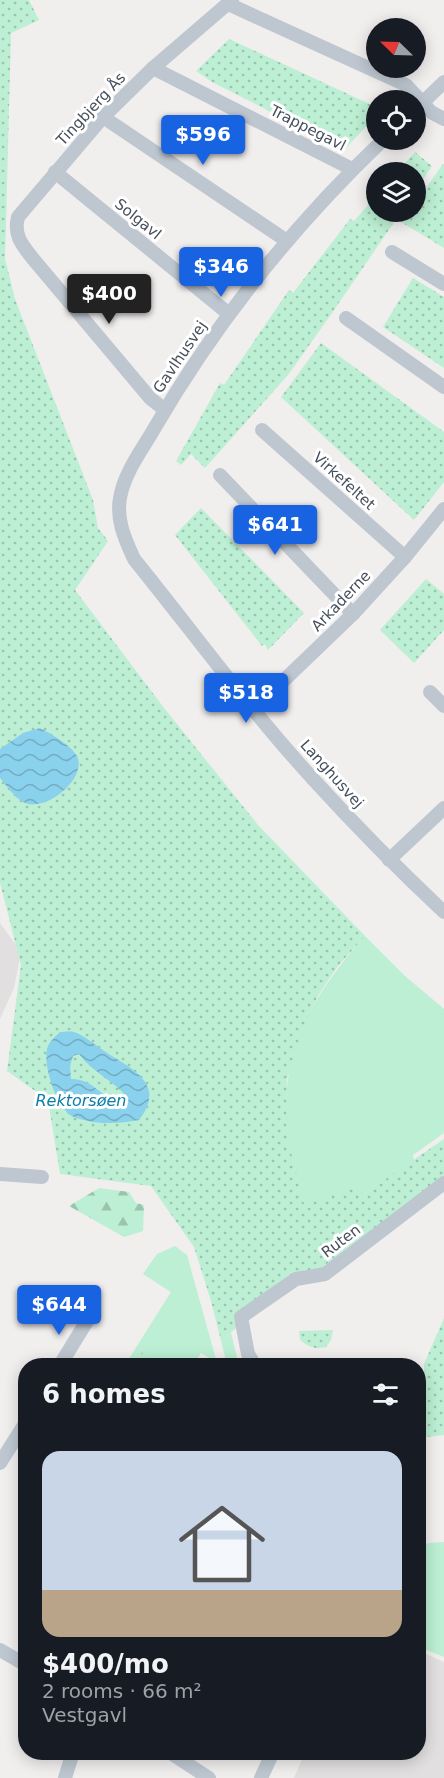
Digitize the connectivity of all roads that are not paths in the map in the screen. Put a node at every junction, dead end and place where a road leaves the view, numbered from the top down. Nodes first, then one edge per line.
1 (230, 2) edge
2 (153, 68) junction
3 (444, 81) edge
4 (409, 90) edge
5 (426, 99) edge
6 (426, 110) edge
7 (102, 117) junction
8 (444, 119) edge
9 (372, 150) edge
10 (352, 169) junction
11 (55, 172) junction
12 (287, 241) junction
13 (392, 252) dead end
14 (444, 284) edge
15 (229, 314) junction
16 (346, 318) dead end
17 (444, 387) edge
18 (165, 410) junction
19 (262, 430) dead end
20 (220, 475) dead end
21 (120, 498) joint
22 (444, 509) edge
23 (405, 557) junction
24 (353, 614) junction
25 (430, 692) dead end
26 (444, 706) edge
27 (254, 709) junction
28 (444, 808) edge
29 (389, 860) junction
30 (444, 912) edge
31 (0, 1174) edge
32 (42, 1177) dead end
33 (441, 1190) edge
34 (88, 1316) dead end
35 (64, 1358) edge
36 (251, 1358) edge
37 (18, 1435) edge
38 (0, 1463) edge
39 (0, 1650) edge
40 (18, 1660) edge
41 (70, 1760) edge
42 (181, 1760) edge
43 (269, 1760) edge
44 (64, 1778) edge
45 (208, 1778) edge
46 (261, 1778) edge

1 - 2 street, Tingbjerg Ås
1 - 4 street
2 - 7 street, Tingbjerg Ås
2 - 10 street, Trappegavl
3 - 5 street
6 - 8 street
7 - 11 street, Tingbjerg Ås
7 - 12 street
9 - 10 street, Gavlhusvej
10 - 12 street, Gavlhusvej
11 - 15 street, Solgavl
11 - 18 street, Tingbjerg Ås
12 - 15 street, Gavlhusvej
13 - 14 street
15 - 18 street, Gavlhusvej
16 - 17 street
18 - 21 street, Gavlhusvej
19 - 23 street, Virkefeltet
20 - 24 street
21 - 27 street, Langhusvej
22 - 23 street, Arkaderne
23 - 24 street, Arkaderne
24 - 27 street, Arkaderne
25 - 26 street
27 - 29 street, Langhusvej
28 - 29 street
29 - 30 street, Langhusvej
31 - 32 street
33 - 36 street, Ruten
34 - 35 street
37 - 38 street
39 - 40 street
41 - 44 street
42 - 45 street
43 - 46 street

